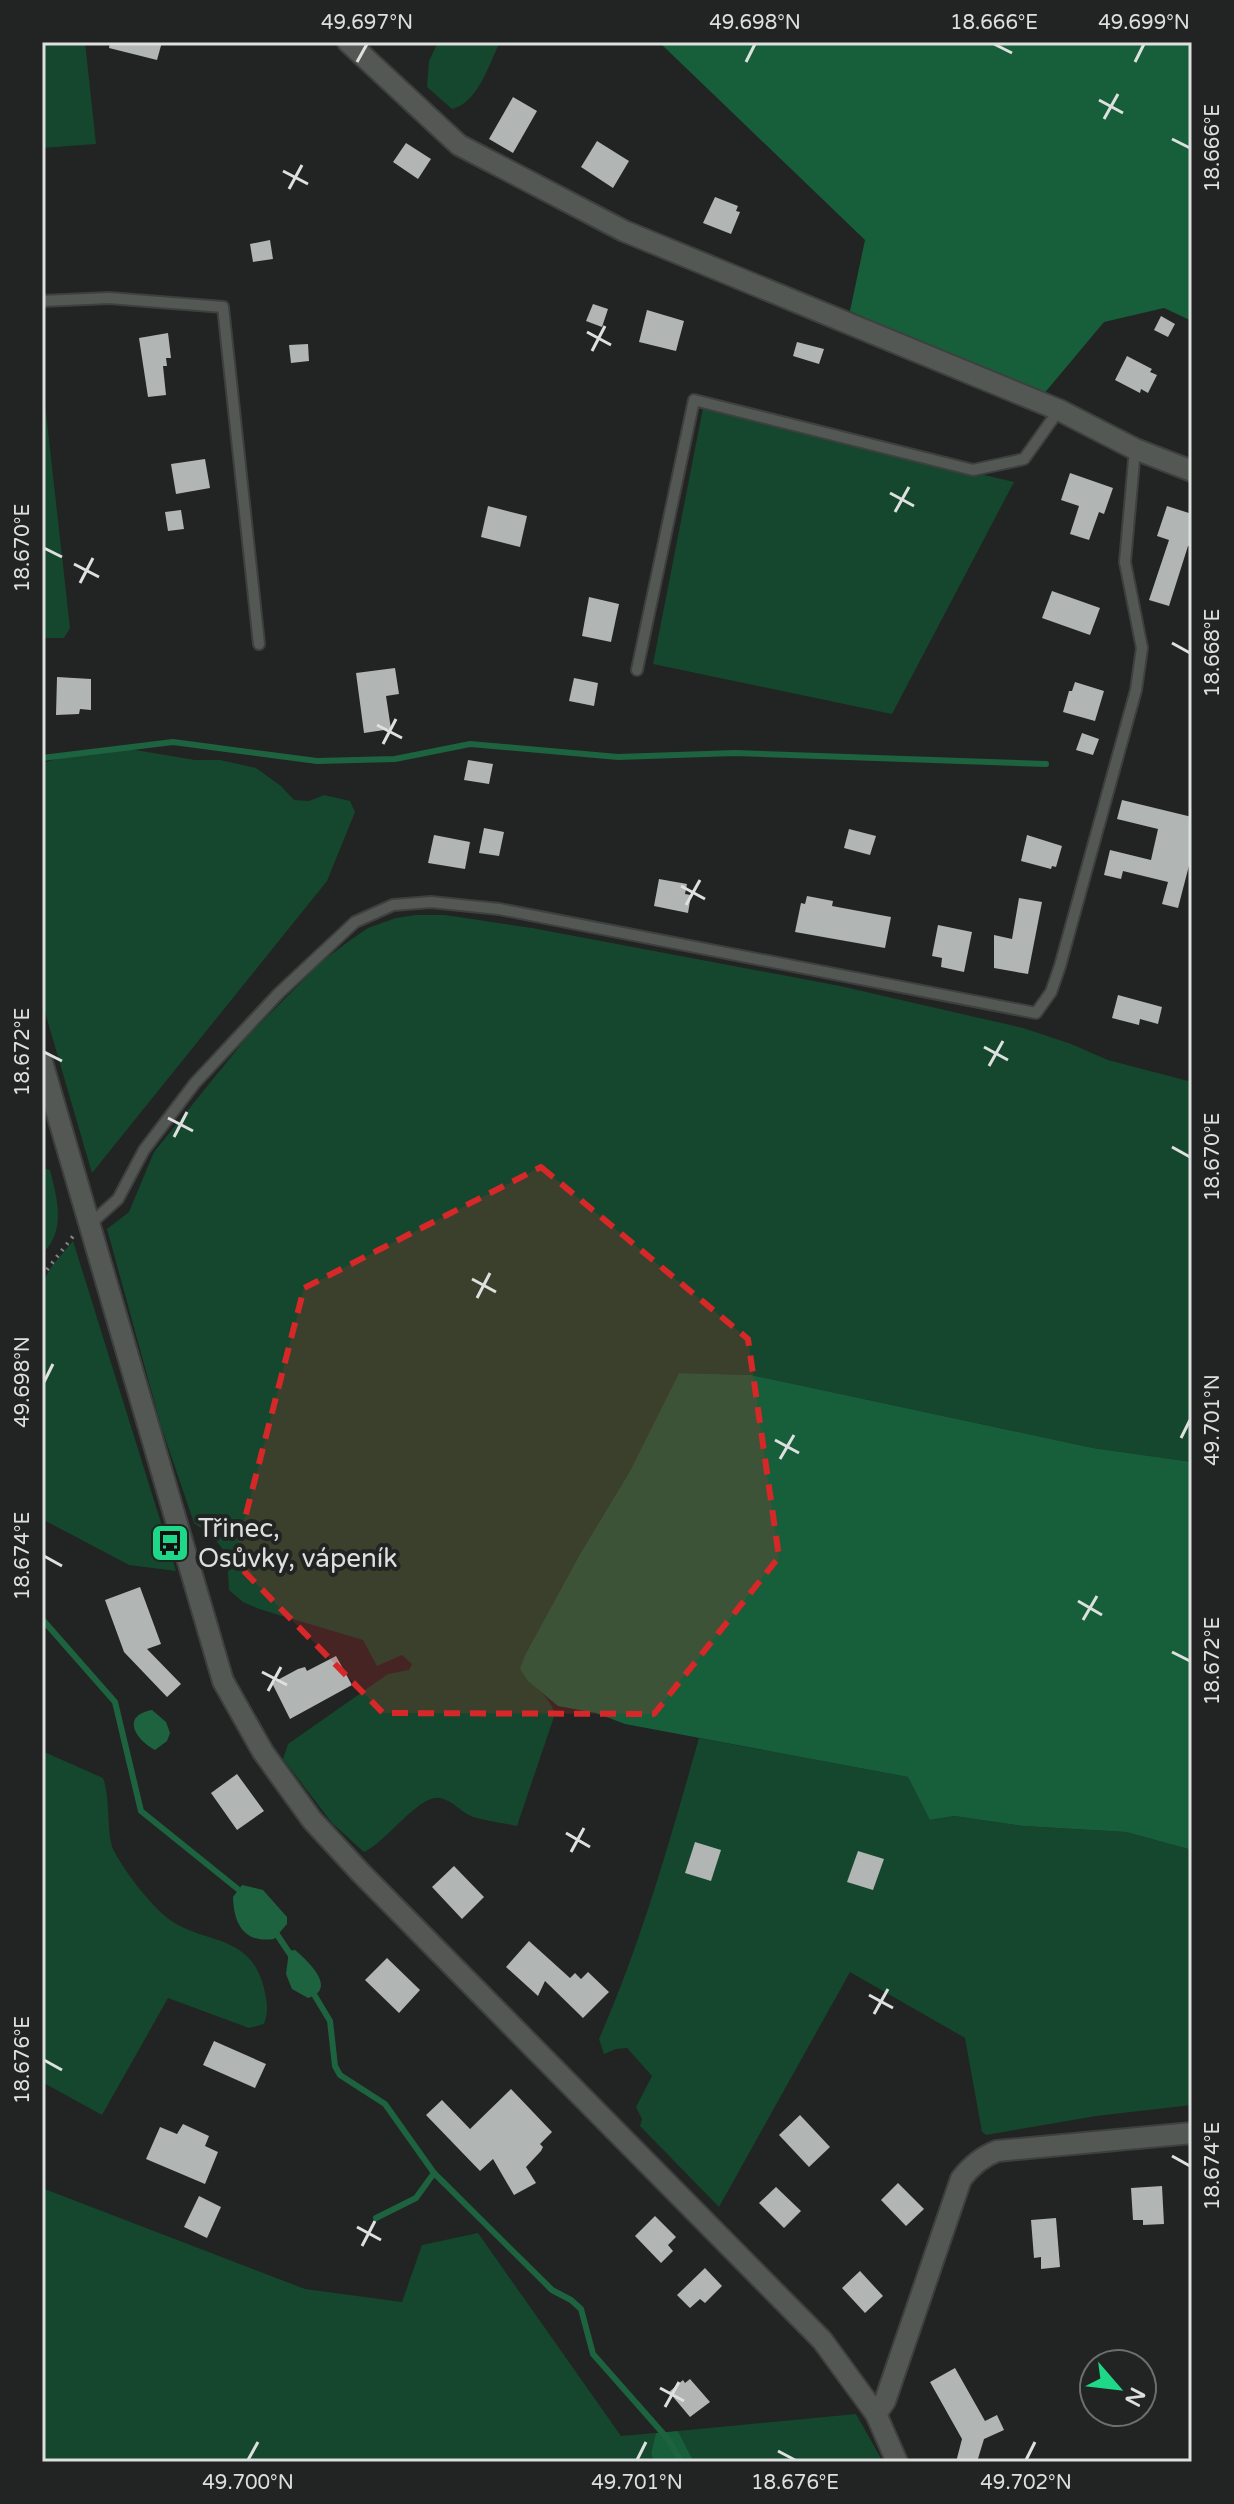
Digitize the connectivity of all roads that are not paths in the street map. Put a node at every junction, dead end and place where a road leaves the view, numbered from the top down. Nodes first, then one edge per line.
1 (348, 42) edge
2 (42, 301) edge
3 (1059, 410) junction
4 (1135, 449) junction
5 (1192, 471) edge
6 (259, 644) dead end
7 (637, 670) dead end
8 (42, 1062) edge
9 (89, 1225) junction
10 (1192, 2133) edge
11 (876, 2414) junction
12 (897, 2462) edge

1 - 3 street
2 - 6 lane
3 - 4 street
3 - 7 lane
4 - 5 street
4 - 9 lane
8 - 9 street
9 - 11 street
10 - 11 street
11 - 12 street

